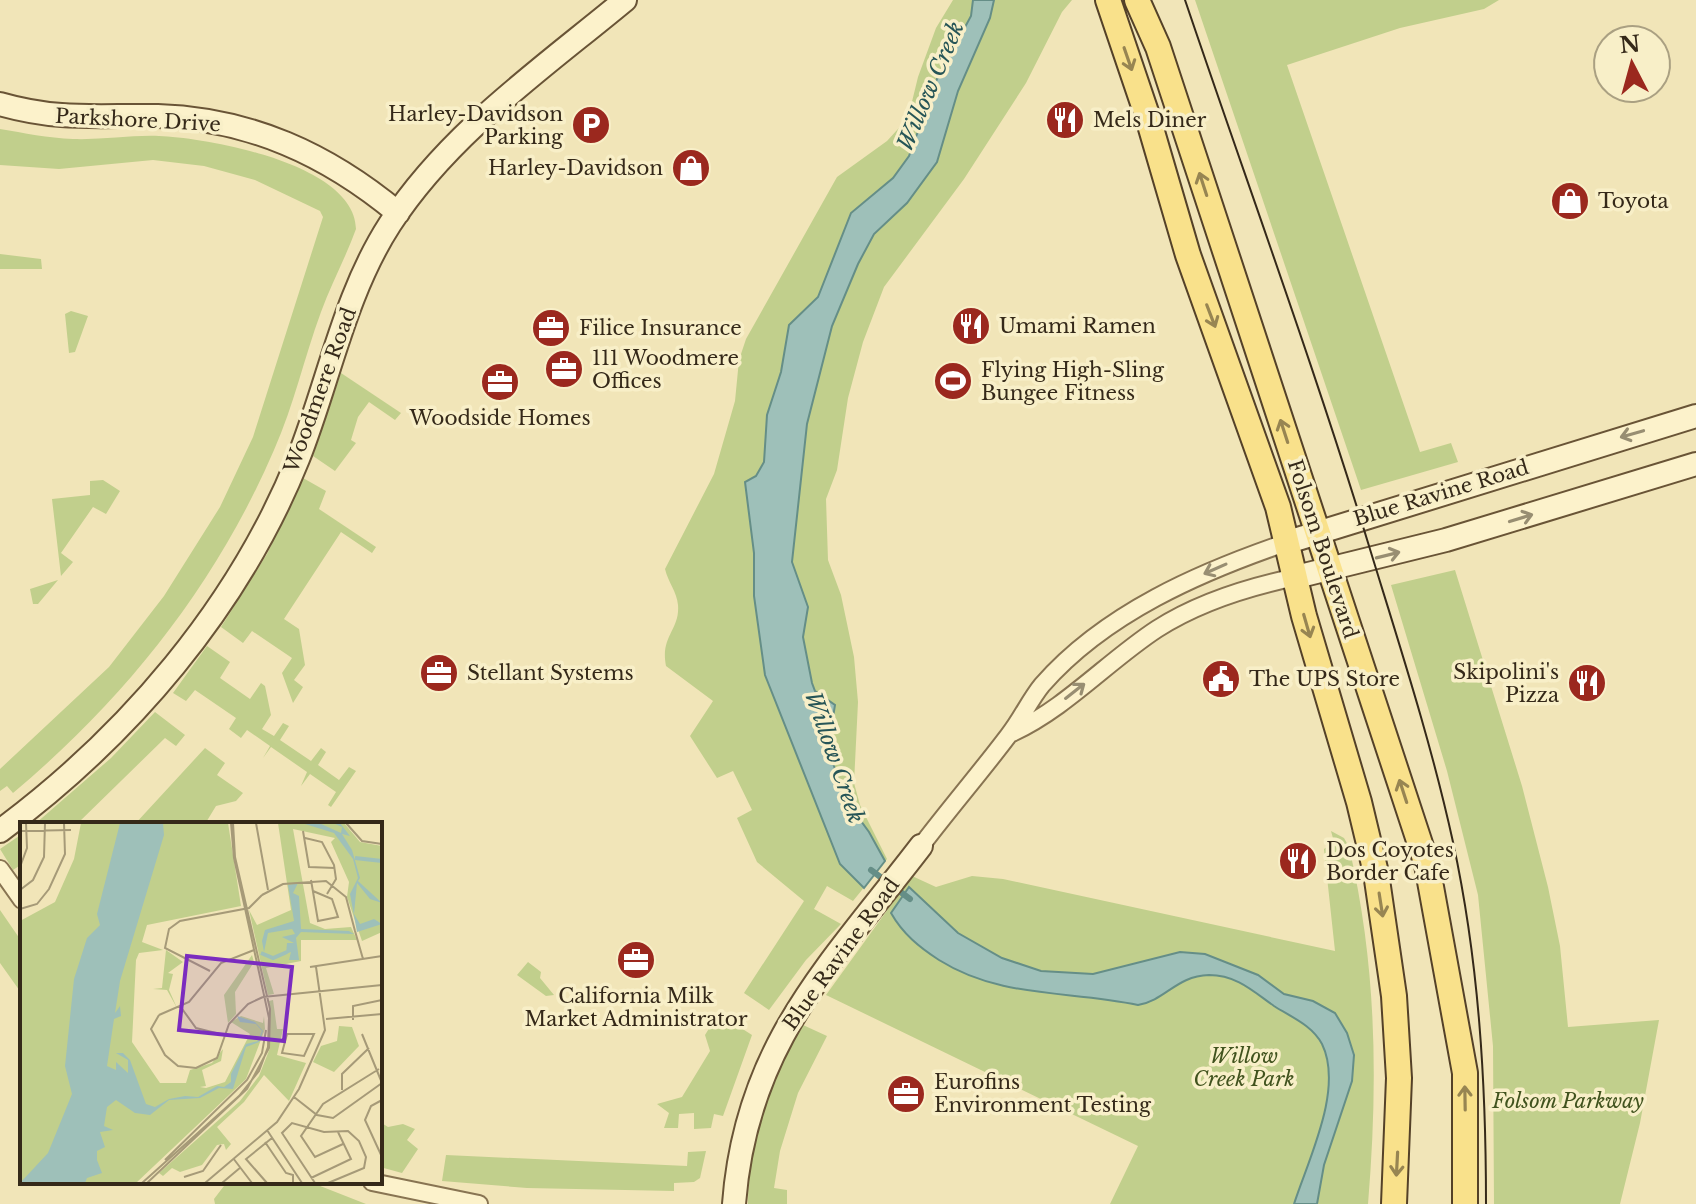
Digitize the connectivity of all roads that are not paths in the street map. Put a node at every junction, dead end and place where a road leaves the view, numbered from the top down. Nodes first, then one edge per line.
1 (625, 0) edge
2 (1108, 0) edge
3 (1137, 0) edge
4 (0, 104) edge
5 (398, 213) junction
6 (1696, 416) edge
7 (1696, 464) edge
8 (1317, 532) junction
9 (1288, 542) junction
10 (1330, 568) junction
11 (1296, 577) junction
12 (1010, 733) junction
13 (0, 831) edge
14 (921, 846) joint
15 (0, 869) edge
16 (20, 897) edge
17 (382, 1184) edge
18 (479, 1204) edge
19 (734, 1204) edge
20 (1394, 1204) edge
21 (1465, 1204) edge

1 - 5 street, Woodmere Road
2 -> 9 main road, Folsom Boulevard
8 -> 3 main road, Folsom Boulevard
4 - 5 street, Parkshore Drive
5 - 13 street, Woodmere Road
6 -> 8 street, Blue Ravine Road
10 -> 7 street, Blue Ravine Road
8 - 9 street, Blue Ravine Road
8 - 10 main road, Folsom Boulevard
9 - 11 main road, Folsom Boulevard
9 -> 12 street, Blue Ravine Road
10 - 11 street, Blue Ravine Road
21 -> 10 main road, Folsom Boulevard
12 -> 11 street, Blue Ravine Road
11 -> 20 main road, Folsom Boulevard
12 - 14 street, Blue Ravine Road
14 - 19 street, Blue Ravine Road
15 - 16 street
17 - 18 street

